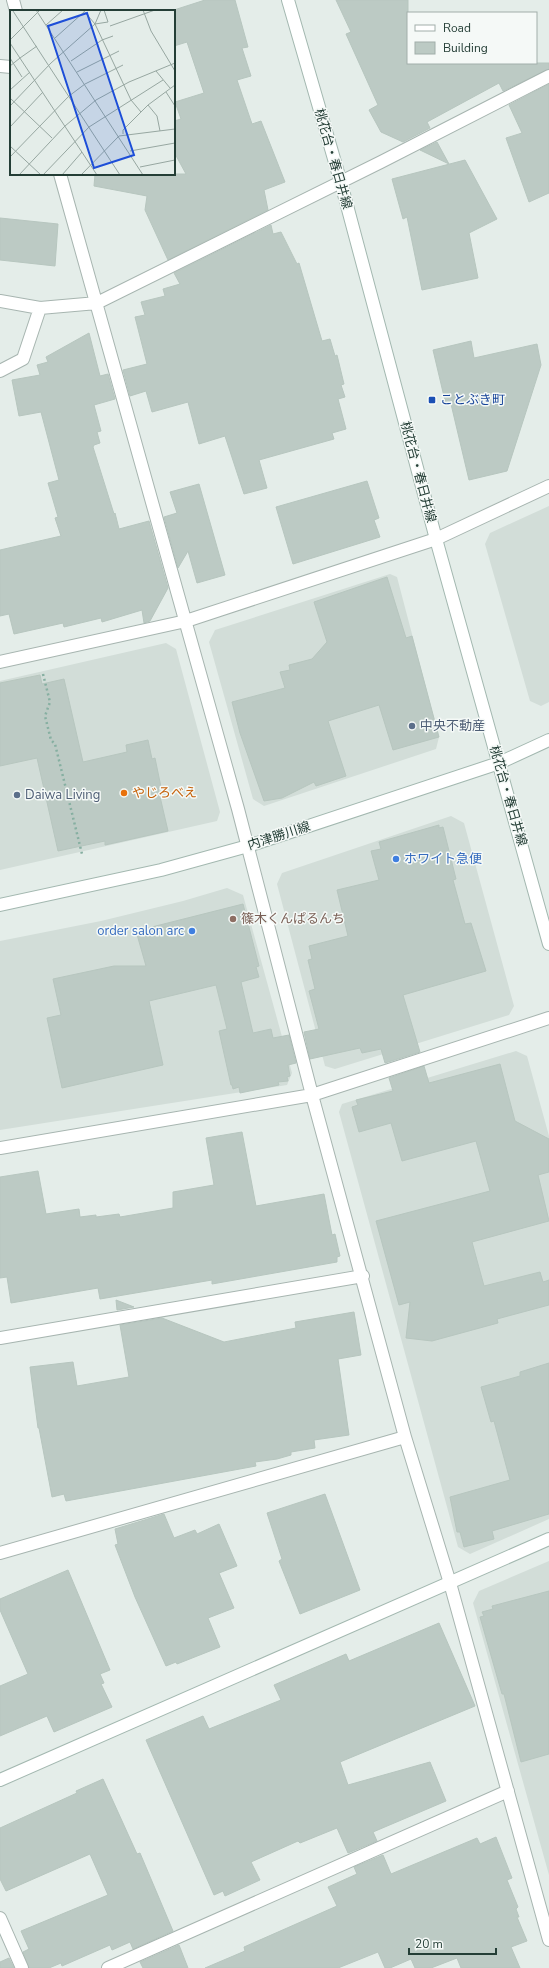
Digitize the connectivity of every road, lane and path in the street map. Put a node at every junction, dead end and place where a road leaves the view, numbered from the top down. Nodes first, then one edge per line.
1 (13, 0) edge
2 (288, 0) edge
3 (16, 10) edge
4 (0, 66) edge
5 (10, 67) edge
6 (549, 76) edge
7 (60, 175) edge
8 (340, 183) junction
9 (0, 301) edge
10 (97, 303) junction
11 (40, 308) junction
12 (0, 371) edge
13 (549, 486) edge
14 (436, 539) junction
15 (186, 621) junction
16 (38, 654) junction
17 (0, 662) edge
18 (549, 740) edge
19 (499, 763) junction
20 (248, 846) junction
21 (82, 854) dead end
22 (0, 905) edge
23 (549, 944) edge
24 (549, 1018) edge
25 (312, 1095) junction
26 (0, 1148) edge
27 (362, 1276) junction
28 (0, 1338) edge
29 (405, 1437) junction
30 (549, 1540) edge
31 (0, 1553) edge
32 (450, 1583) junction
33 (0, 1780) edge
34 (508, 1791) junction
35 (0, 1918) edge
36 (549, 1940) edge
37 (22, 1968) edge
38 (108, 1968) edge

1 - 3 street
2 - 8 street, 桃花台・春日井線
4 - 5 street
6 - 8 street
7 - 10 street
8 - 10 street
8 - 14 street, 桃花台・春日井線
9 - 11 street
10 - 11 street
10 - 15 street
11 - 12 street
13 - 14 street
14 - 15 street
14 - 19 street, 桃花台・春日井線
15 - 16 street
15 - 20 street
16 - 17 street
16 - 21 path
18 - 19 street, 内津勝川線
19 - 20 street, 内津勝川線
19 - 23 street, 桃花台・春日井線
20 - 22 street, 内津勝川線
20 - 25 street
24 - 25 street
25 - 26 street
25 - 27 street
27 - 28 street
27 - 29 street
29 - 31 street
29 - 32 street
30 - 32 street
32 - 33 street
32 - 34 street
34 - 36 street
34 - 38 street
35 - 37 street

